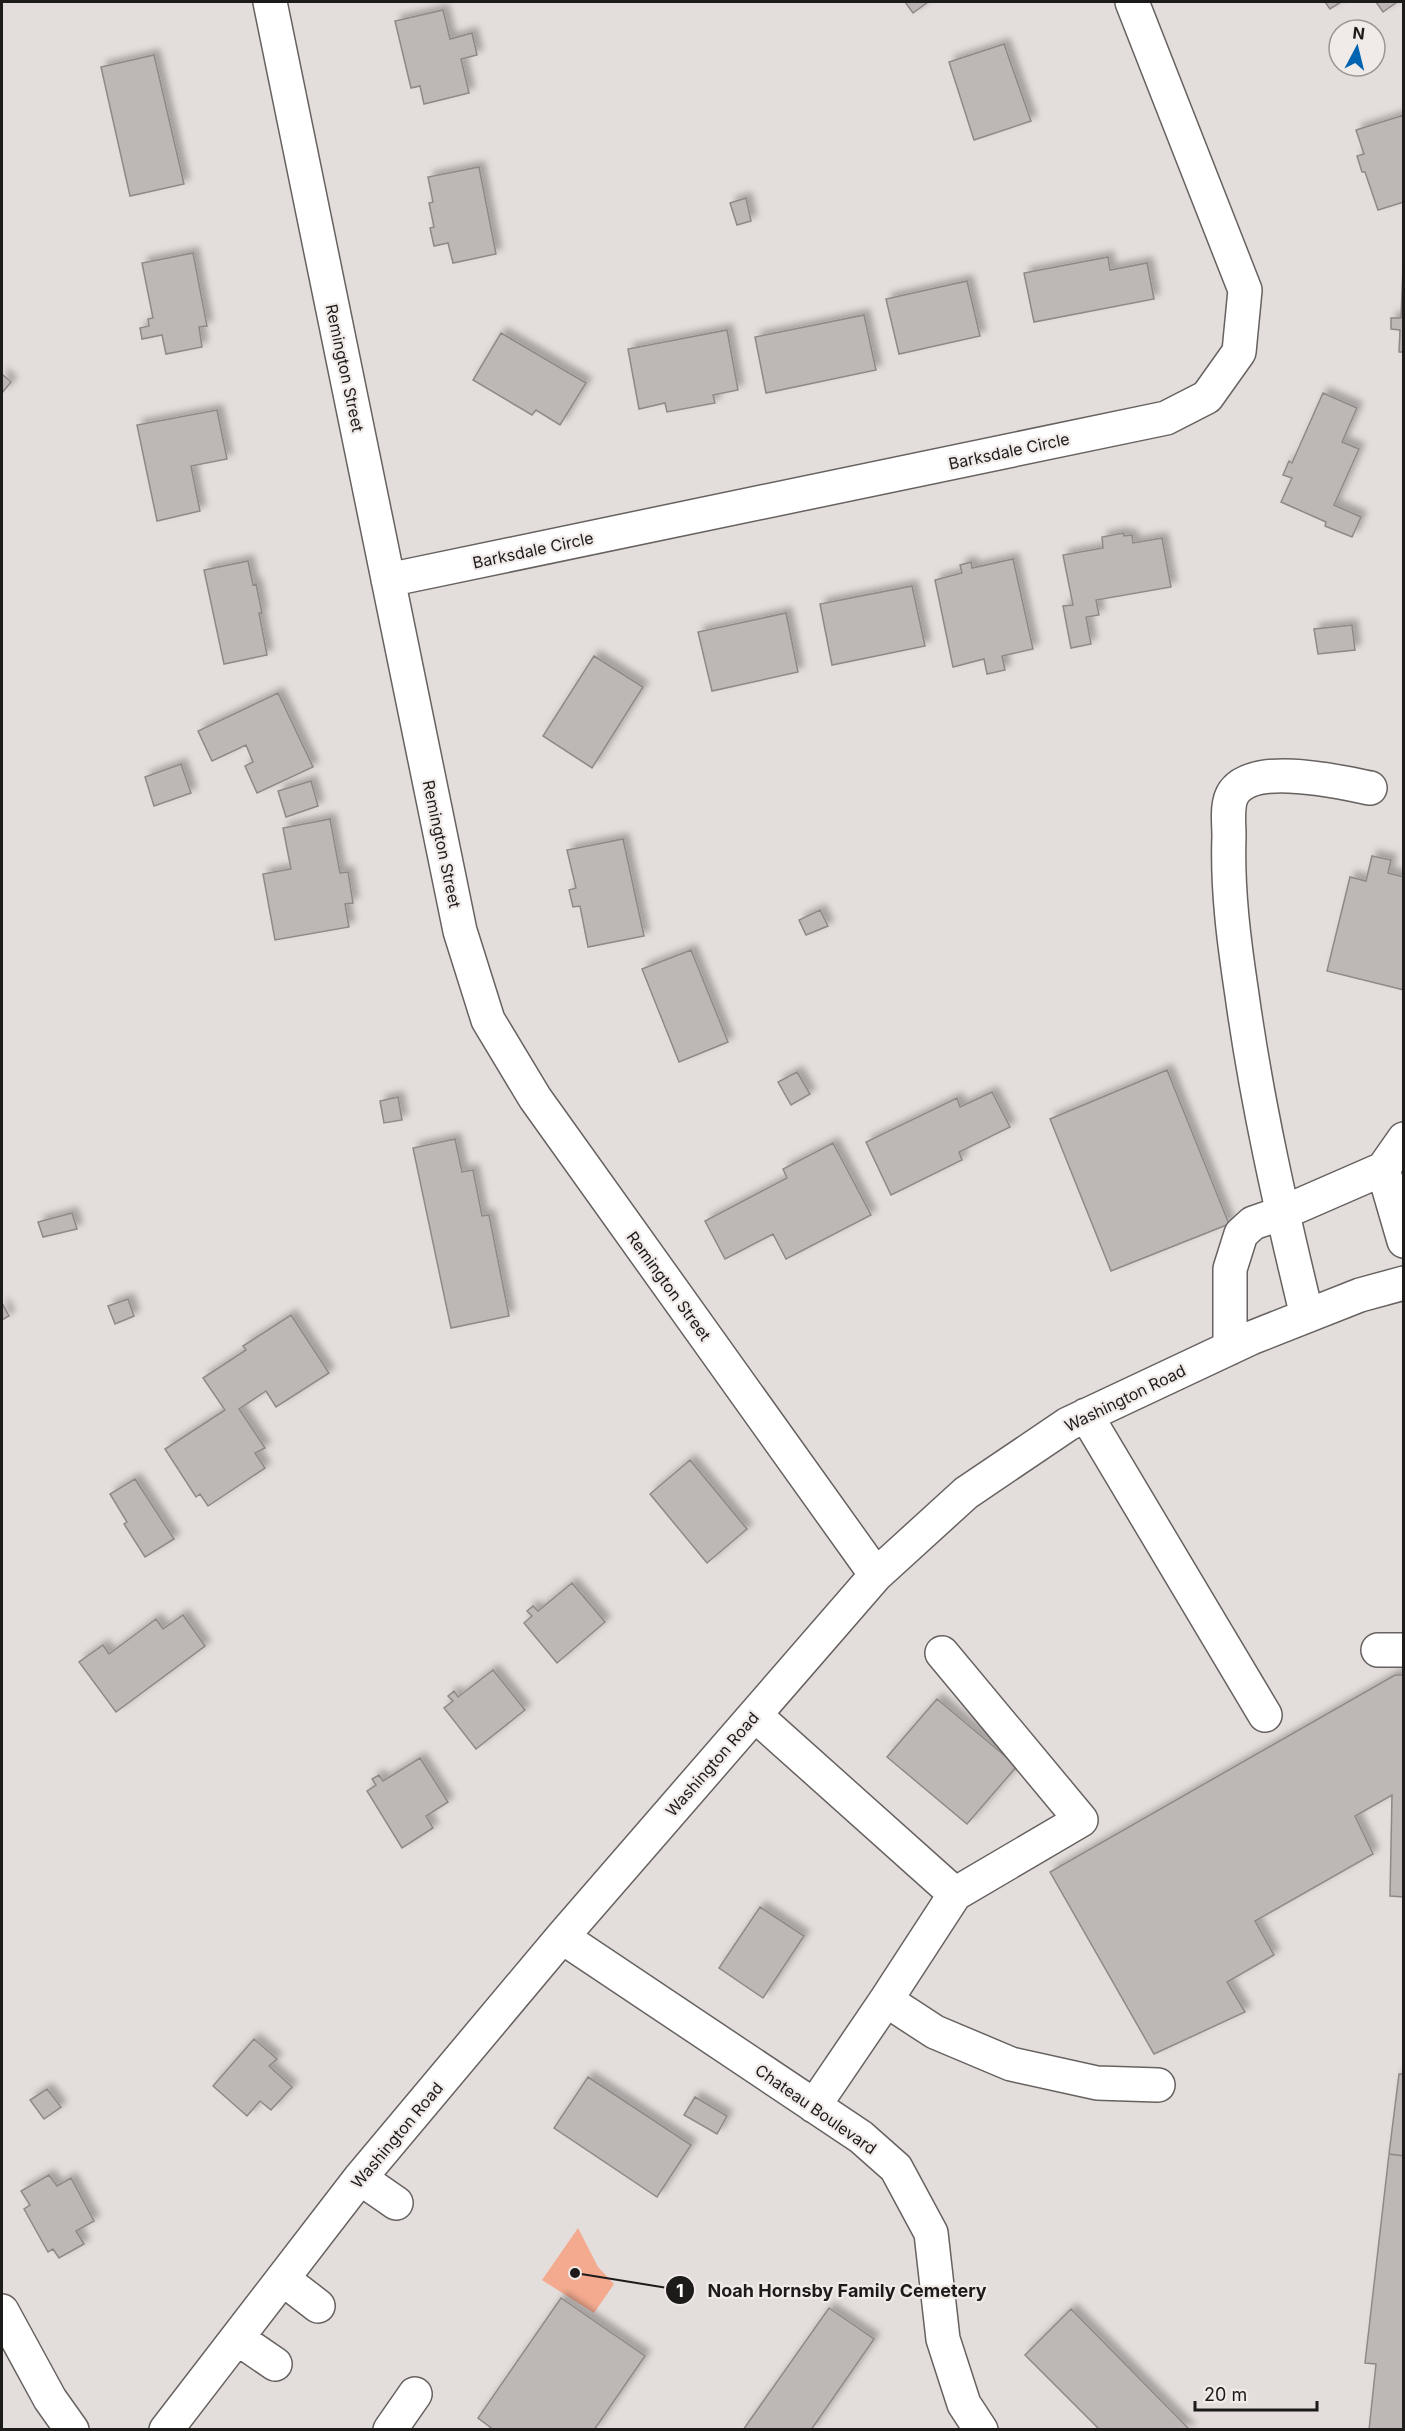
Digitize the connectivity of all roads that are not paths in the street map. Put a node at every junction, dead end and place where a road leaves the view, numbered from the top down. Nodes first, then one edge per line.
1 (270, 2) edge
2 (1132, 2) edge
3 (388, 580) junction
4 (1370, 788) dead end
5 (1404, 1139) edge
6 (1383, 1169) junction
7 (1282, 1213) junction
8 (1404, 1241) edge
9 (1404, 1284) edge
10 (1307, 1316) junction
11 (1230, 1348) junction
12 (1086, 1415) junction
13 (876, 1575) junction
14 (942, 1653) dead end
15 (755, 1715) junction
16 (1265, 1715) dead end
17 (955, 1894) junction
18 (562, 1937) junction
19 (886, 2000) junction
20 (1158, 2085) dead end
21 (814, 2106) junction
22 (360, 2178) junction
23 (396, 2203) dead end
24 (283, 2279) junction
25 (318, 2306) dead end
26 (2, 2311) edge
27 (237, 2338) junction
28 (275, 2364) dead end
29 (415, 2394) dead end
30 (72, 2430) edge
31 (166, 2430) edge
32 (390, 2430) edge
33 (981, 2430) edge

1 - 3 street, Remington Street
2 - 3 street, Barksdale Circle
3 - 13 street, Remington Street
4 - 7 street
5 - 6 street
6 - 7 street
6 - 8 street
7 - 10 street
7 - 11 street
9 - 10 street, Washington Road
10 - 11 street, Washington Road
11 - 12 street, Washington Road
12 - 13 street, Washington Road
12 - 16 street
13 - 15 street, Washington Road
14 - 17 street
15 - 17 street
15 - 18 street, Washington Road
17 - 19 street
18 - 21 street, Chateau Boulevard
18 - 22 street, Washington Road
19 - 20 street
19 - 21 street
21 - 33 street, Chateau Boulevard
22 - 23 street
22 - 24 street, Washington Road
24 - 25 street
24 - 27 street, Washington Road
26 - 30 street
27 - 28 street
27 - 31 street, Washington Road
29 - 32 street

